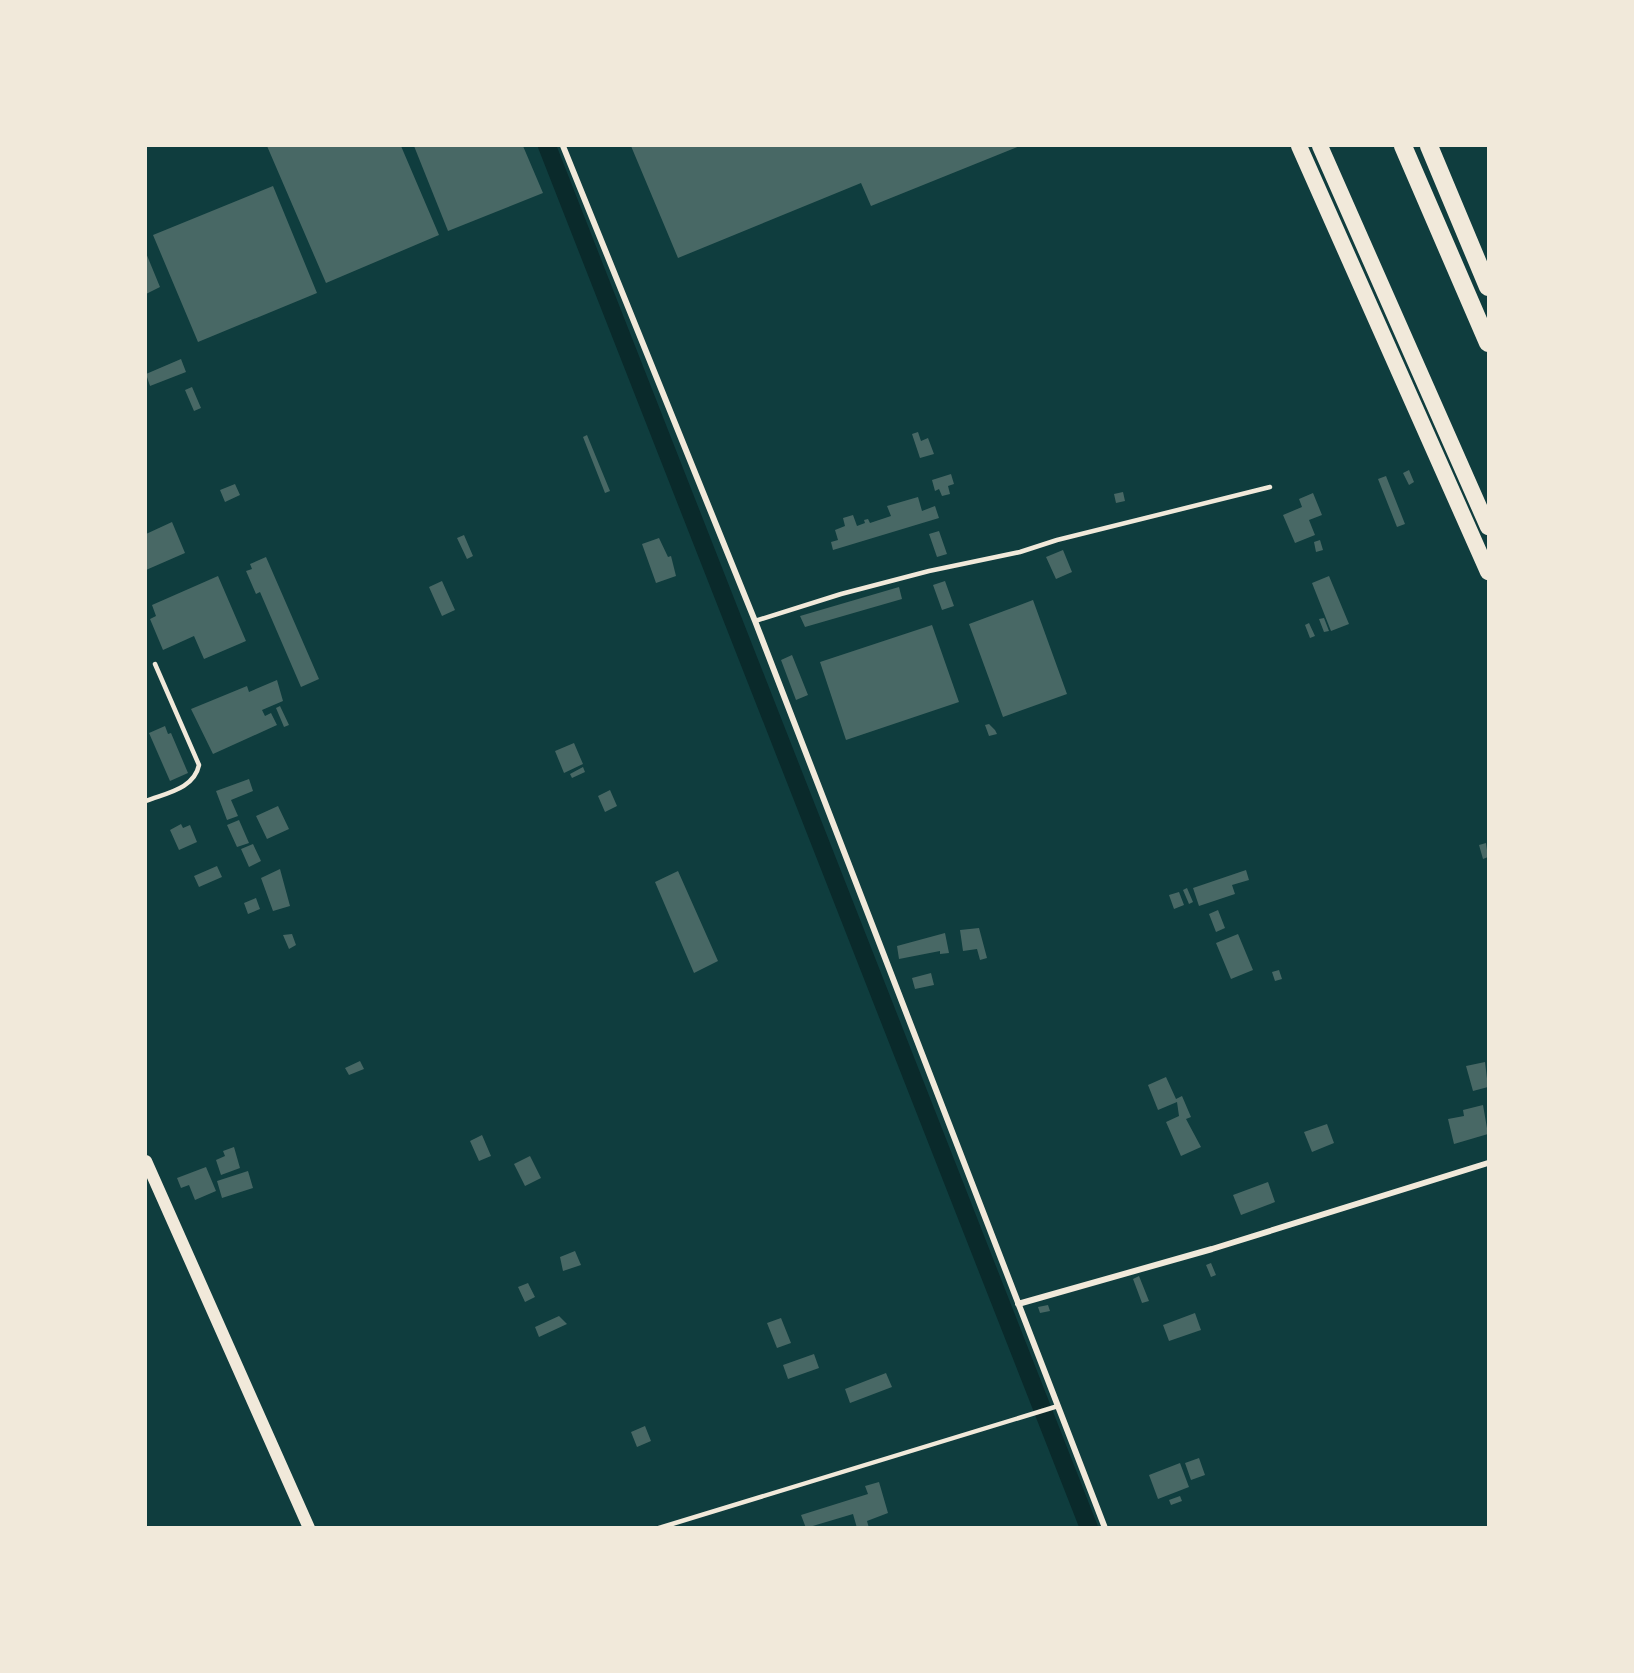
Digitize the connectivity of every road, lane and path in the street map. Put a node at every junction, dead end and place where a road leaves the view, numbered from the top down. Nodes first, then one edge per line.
1 (563, 146) edge
2 (1299, 146) edge
3 (1320, 146) edge
4 (1403, 146) edge
5 (1429, 146) edge
6 (1488, 287) edge
7 (1488, 343) edge
8 (1270, 487) dead end
9 (1488, 527) edge
10 (1488, 572) edge
11 (755, 621) junction
12 (155, 664) dead end
13 (146, 801) edge
14 (146, 1161) edge
15 (1488, 1163) edge
16 (1018, 1304) junction
17 (1055, 1407) junction
18 (309, 1527) edge
19 (659, 1527) edge
20 (1105, 1527) edge

1 - 11 street
2 - 10 highway
3 - 9 highway
4 - 7 highway
5 - 6 highway
8 - 11 lane
11 - 16 street
12 - 13 lane
14 - 18 main road
15 - 16 street
16 - 17 street
17 - 19 lane
17 - 20 street

